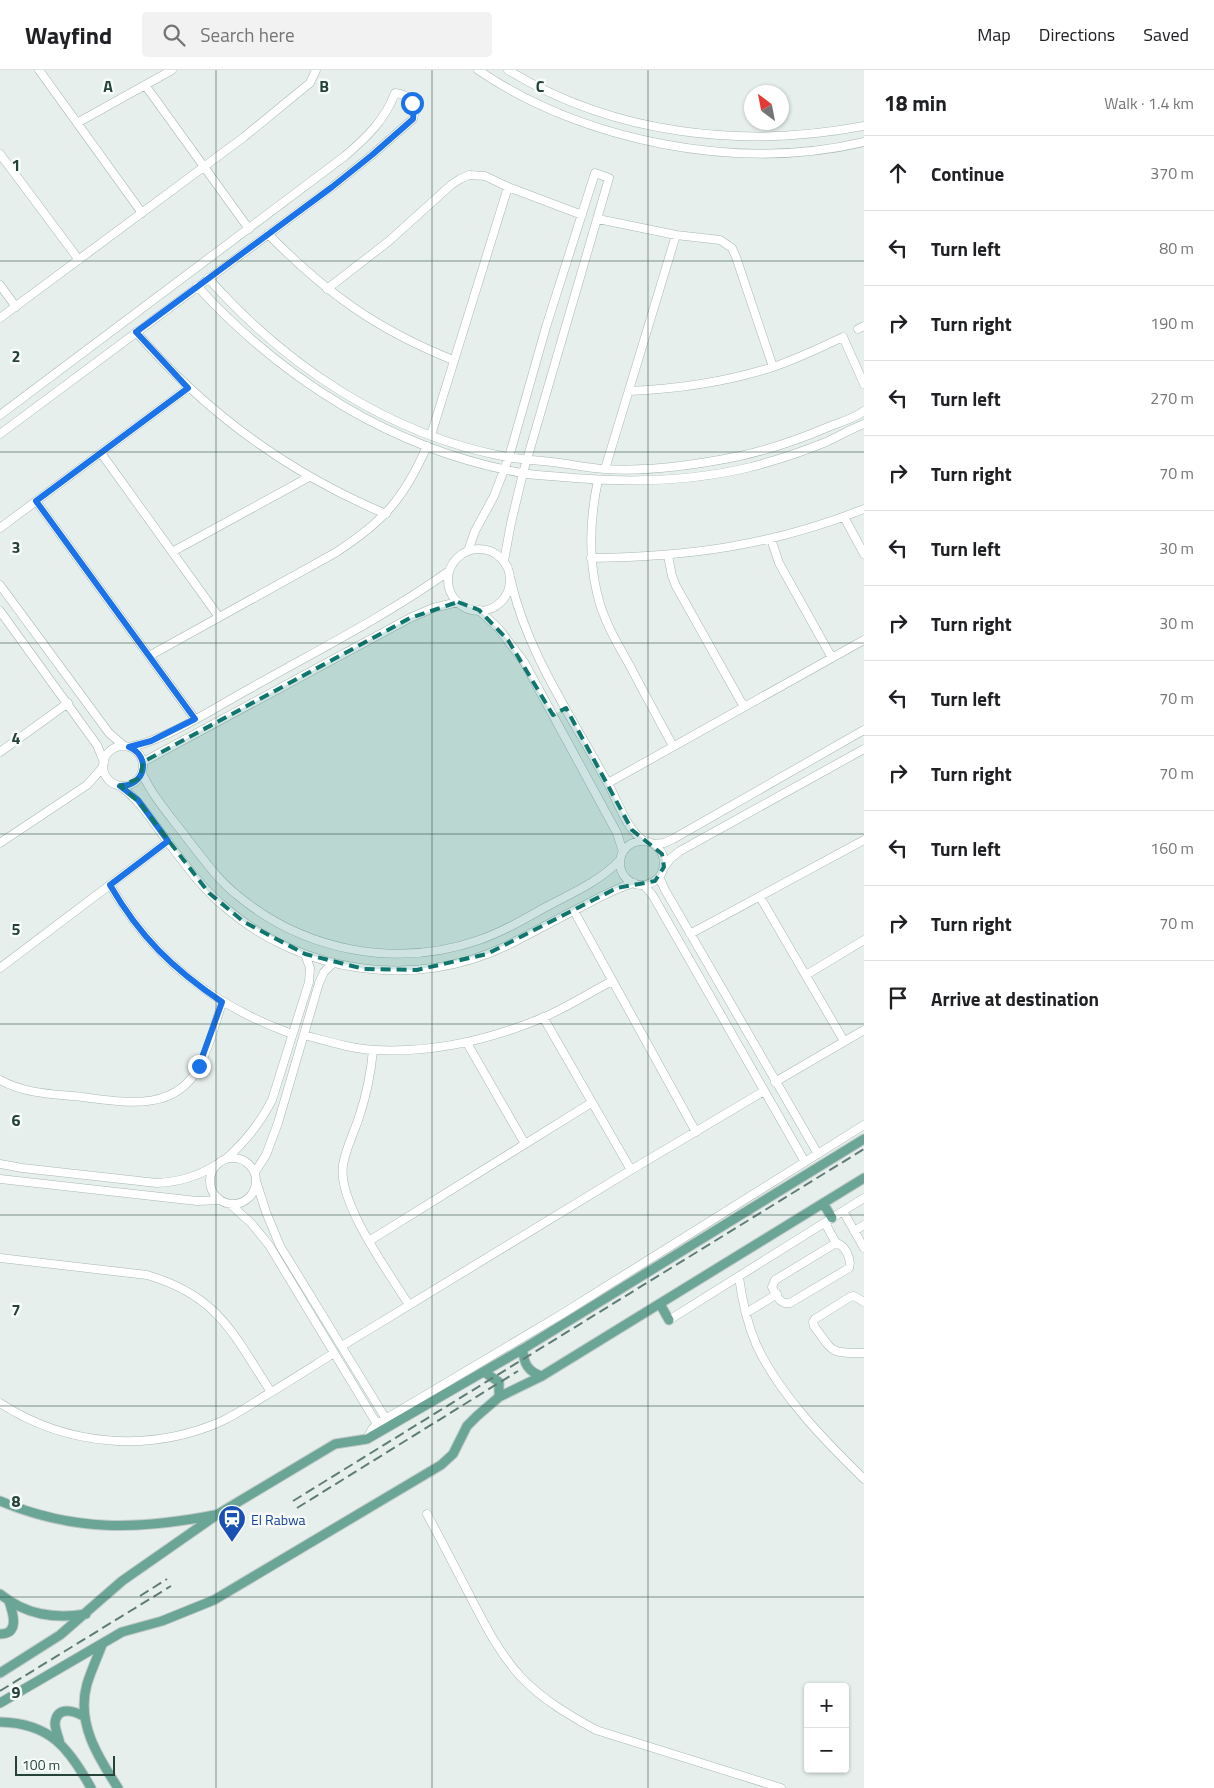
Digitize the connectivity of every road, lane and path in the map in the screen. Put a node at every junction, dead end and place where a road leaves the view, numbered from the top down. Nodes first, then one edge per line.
1 (39, 70) edge
2 (172, 70) edge
3 (316, 70) edge
4 (478, 70) edge
5 (508, 70) edge
6 (145, 85) junction
7 (77, 123) junction
8 (864, 126) edge
9 (864, 142) edge
10 (0, 154) edge
11 (3, 163) edge
12 (204, 167) junction
13 (508, 188) junction
14 (142, 213) junction
15 (582, 215) junction
16 (598, 219) junction
17 (249, 229) junction
18 (268, 234) junction
19 (676, 235) junction
20 (79, 260) junction
21 (208, 278) junction
22 (0, 284) edge
23 (197, 286) junction
24 (327, 289) junction
25 (16, 306) junction
26 (0, 318) edge
27 (136, 332) junction
28 (453, 360) junction
29 (773, 367) junction
30 (864, 384) edge
31 (188, 388) junction
32 (629, 391) junction
33 (864, 411) edge
34 (0, 415) edge
35 (844, 421) junction
36 (864, 424) edge
37 (848, 431) junction
38 (0, 434) edge
39 (431, 435) junction
40 (427, 446) junction
41 (101, 453) junction
42 (509, 457) junction
43 (527, 459) junction
44 (504, 469) junction
45 (606, 469) junction
46 (523, 473) junction
47 (309, 477) junction
48 (598, 480) junction
49 (36, 501) junction
50 (864, 509) edge
51 (386, 514) junction
52 (844, 517) junction
53 (0, 528) edge
54 (771, 539) junction
55 (468, 551) junction
56 (172, 552) junction
57 (864, 554) edge
58 (668, 556) junction
59 (591, 558) junction
60 (504, 561) junction
61 (449, 571) junction
62 (510, 577) junction
63 (0, 585) edge
64 (458, 602) junction
65 (478, 610) junction
66 (0, 611) edge
67 (219, 617) junction
68 (864, 640) edge
69 (149, 656) junction
70 (832, 658) junction
71 (68, 704) junction
72 (744, 707) junction
73 (566, 708) junction
74 (553, 715) junction
75 (195, 719) junction
76 (864, 730) edge
77 (126, 746) junction
78 (673, 746) junction
79 (1, 749) edge
80 (864, 749) edge
81 (143, 762) junction
82 (104, 764) junction
83 (142, 773) junction
84 (608, 783) junction
85 (120, 786) junction
86 (864, 840) edge
87 (168, 841) junction
88 (644, 841) junction
89 (0, 843) edge
90 (653, 844) junction
91 (623, 852) junction
92 (620, 860) junction
93 (664, 867) junction
94 (659, 877) junction
95 (634, 883) junction
96 (110, 885) junction
97 (644, 885) junction
98 (760, 896) junction
99 (574, 911) junction
100 (690, 934) junction
101 (864, 940) edge
102 (305, 954) junction
103 (333, 963) junction
104 (0, 968) edge
105 (806, 975) junction
106 (612, 981) junction
107 (222, 1002) junction
108 (543, 1017) junction
109 (864, 1030) edge
110 (292, 1034) junction
111 (304, 1035) junction
112 (844, 1041) junction
113 (467, 1042) junction
114 (373, 1050) junction
115 (0, 1080) edge
116 (775, 1082) junction
117 (764, 1091) junction
118 (591, 1103) junction
119 (797, 1117) junction
120 (864, 1125) edge
121 (784, 1126) junction
122 (696, 1132) junction
123 (864, 1139) edge
124 (525, 1144) junction
125 (818, 1154) junction
126 (226, 1159) junction
127 (805, 1162) junction
128 (0, 1164) edge
129 (216, 1165) junction
130 (631, 1170) junction
131 (255, 1172) junction
132 (864, 1178) edge
133 (0, 1179) edge
134 (256, 1181) junction
135 (864, 1198) edge
136 (220, 1200) junction
137 (823, 1203) junction
138 (230, 1204) junction
139 (843, 1211) junction
140 (828, 1221) junction
141 (864, 1225) edge
142 (854, 1231) junction
143 (370, 1241) junction
144 (836, 1243) junction
145 (864, 1248) edge
146 (0, 1258) edge
147 (739, 1277) junction
148 (777, 1294) junction
149 (864, 1302) edge
150 (660, 1304) junction
151 (409, 1305) junction
152 (746, 1313) junction
153 (669, 1320) joint
154 (342, 1346) junction
155 (523, 1349) junction
156 (334, 1353) junction
157 (864, 1353) edge
158 (484, 1372) junction
159 (542, 1376) junction
160 (271, 1392) junction
161 (500, 1397) junction
162 (0, 1403) edge
163 (386, 1419) junction
164 (377, 1424) junction
165 (367, 1439) junction
166 (864, 1479) edge
167 (0, 1501) edge
168 (218, 1514) junction
169 (428, 1514) dead end
170 (0, 1594) edge
171 (9, 1601) junction
172 (86, 1614) junction
173 (0, 1634) edge
174 (102, 1645) junction
175 (0, 1673) edge
176 (0, 1703) edge
177 (85, 1717) junction
178 (0, 1722) edge
179 (60, 1744) junction
180 (91, 1788) edge
181 (118, 1788) edge
182 (780, 1788) edge

1 - 7 street
2 - 6 street
3 - 12 street
4 - 9 street
5 - 8 street
6 - 7 street
6 - 12 street
7 - 14 street
10 - 11 street
11 - 20 street
12 - 14 street
12 - 17 street
13 - 15 street
13 - 24 street
13 - 28 street
14 - 20 street
15 - 16 street
15 - 42 street
16 - 19 street
16 - 43 street
17 - 18 street
17 - 34 street
18 - 21 street
18 - 24 street
19 - 29 street
19 - 32 street
20 - 25 street
21 - 23 street
21 - 39 street
22 - 25 street
23 - 27 street
23 - 40 street
24 - 28 street
25 - 26 street
27 - 31 street
27 - 38 street
28 - 39 street
29 - 30 street
29 - 32 street
31 - 41 street
31 - 47 street
32 - 45 street
33 - 35 street
35 - 37 street
35 - 45 street
36 - 37 street
37 - 48 street
39 - 42 street
40 - 44 street
40 - 51 street
41 - 49 street
41 - 56 street
42 - 43 street
42 - 44 street
43 - 45 street
43 - 46 street
44 - 46 street
44 - 55 street
46 - 48 street
46 - 60 street
47 - 51 street
47 - 56 street
48 - 59 street
49 - 53 street
49 - 69 street
50 - 52 street
51 - 67 street
52 - 54 street
52 - 57 street
54 - 58 street
54 - 70 street
55 - 60 street
55 - 61 street
56 - 67 street
58 - 59 street
58 - 72 street
59 - 78 street
60 - 62 street
61 - 64 street
61 - 75 street
62 - 65 street
62 - 73 street
63 - 77 street
64 - 65 street
64 - 81 street
65 - 74 street
66 - 71 street
67 - 69 street
68 - 70 street
69 - 75 street
70 - 72 street
71 - 79 street
71 - 82 street
72 - 78 street
73 - 74 street
73 - 84 street
74 - 91 street
75 - 77 street
76 - 90 street
77 - 81 street
77 - 82 street
78 - 84 street
80 - 93 street
81 - 83 street
82 - 85 street
82 - 89 street
83 - 85 street
83 - 92 street
84 - 88 street
85 - 87 street
86 - 98 street
87 - 96 street
87 - 102 street
88 - 90 street
88 - 91 street
90 - 93 street
91 - 92 street
92 - 95 street
93 - 94 street
94 - 97 street
94 - 100 street
95 - 97 street
95 - 99 street
96 - 104 street
96 - 107 street
97 - 117 street
98 - 100 street
98 - 105 street
99 - 103 street
99 - 106 street
100 - 116 street
101 - 105 street
102 - 103 street
102 - 110 street
103 - 111 street
105 - 112 street
106 - 108 street
106 - 122 street
107 - 110 street
107 - 115 street
108 - 113 street
108 - 118 street
109 - 112 street
110 - 126 street
111 - 114 street
111 - 131 street
112 - 116 street
113 - 114 street
113 - 124 street
114 - 143 street
116 - 119 street
117 - 121 street
117 - 122 street
118 - 124 street
118 - 130 street
119 - 121 street
119 - 125 street
120 - 125 street
121 - 127 street
122 - 130 street
123 - 155 main road
124 - 143 street
125 - 127 street
126 - 129 street
126 - 131 street
127 - 163 street
128 - 129 street
129 - 136 street
130 - 151 street
131 - 134 street
132 - 137 main road
133 - 136 street
134 - 138 street
134 - 154 street
135 - 139 street
136 - 138 street
137 - 140 main road
137 - 150 main road
138 - 156 street
139 - 140 street
139 - 142 street
140 - 144 street
140 - 147 street
141 - 142 street
142 - 145 street
143 - 151 street
144 - 148 street
144 - 148 street
146 - 160 street
147 - 152 street
147 - 153 street
148 - 152 street
149 - 157 street
150 - 153 main road
150 - 159 main road
151 - 154 street
152 - 166 street
154 - 163 street
155 - 158 main road
155 - 159 main road
156 - 160 street
156 - 164 street
158 - 161 main road
158 - 165 main road
159 - 161 main road
160 - 162 street
161 - 174 main road
163 - 164 street
164 - 165 street
165 - 168 main road
167 - 168 main road
168 - 172 main road
169 - 182 street
170 - 171 main road
171 - 172 main road
171 - 173 main road
172 - 175 main road
174 - 176 main road
174 - 177 main road
177 - 179 main road
177 - 181 main road
178 - 179 main road
179 - 180 main road

